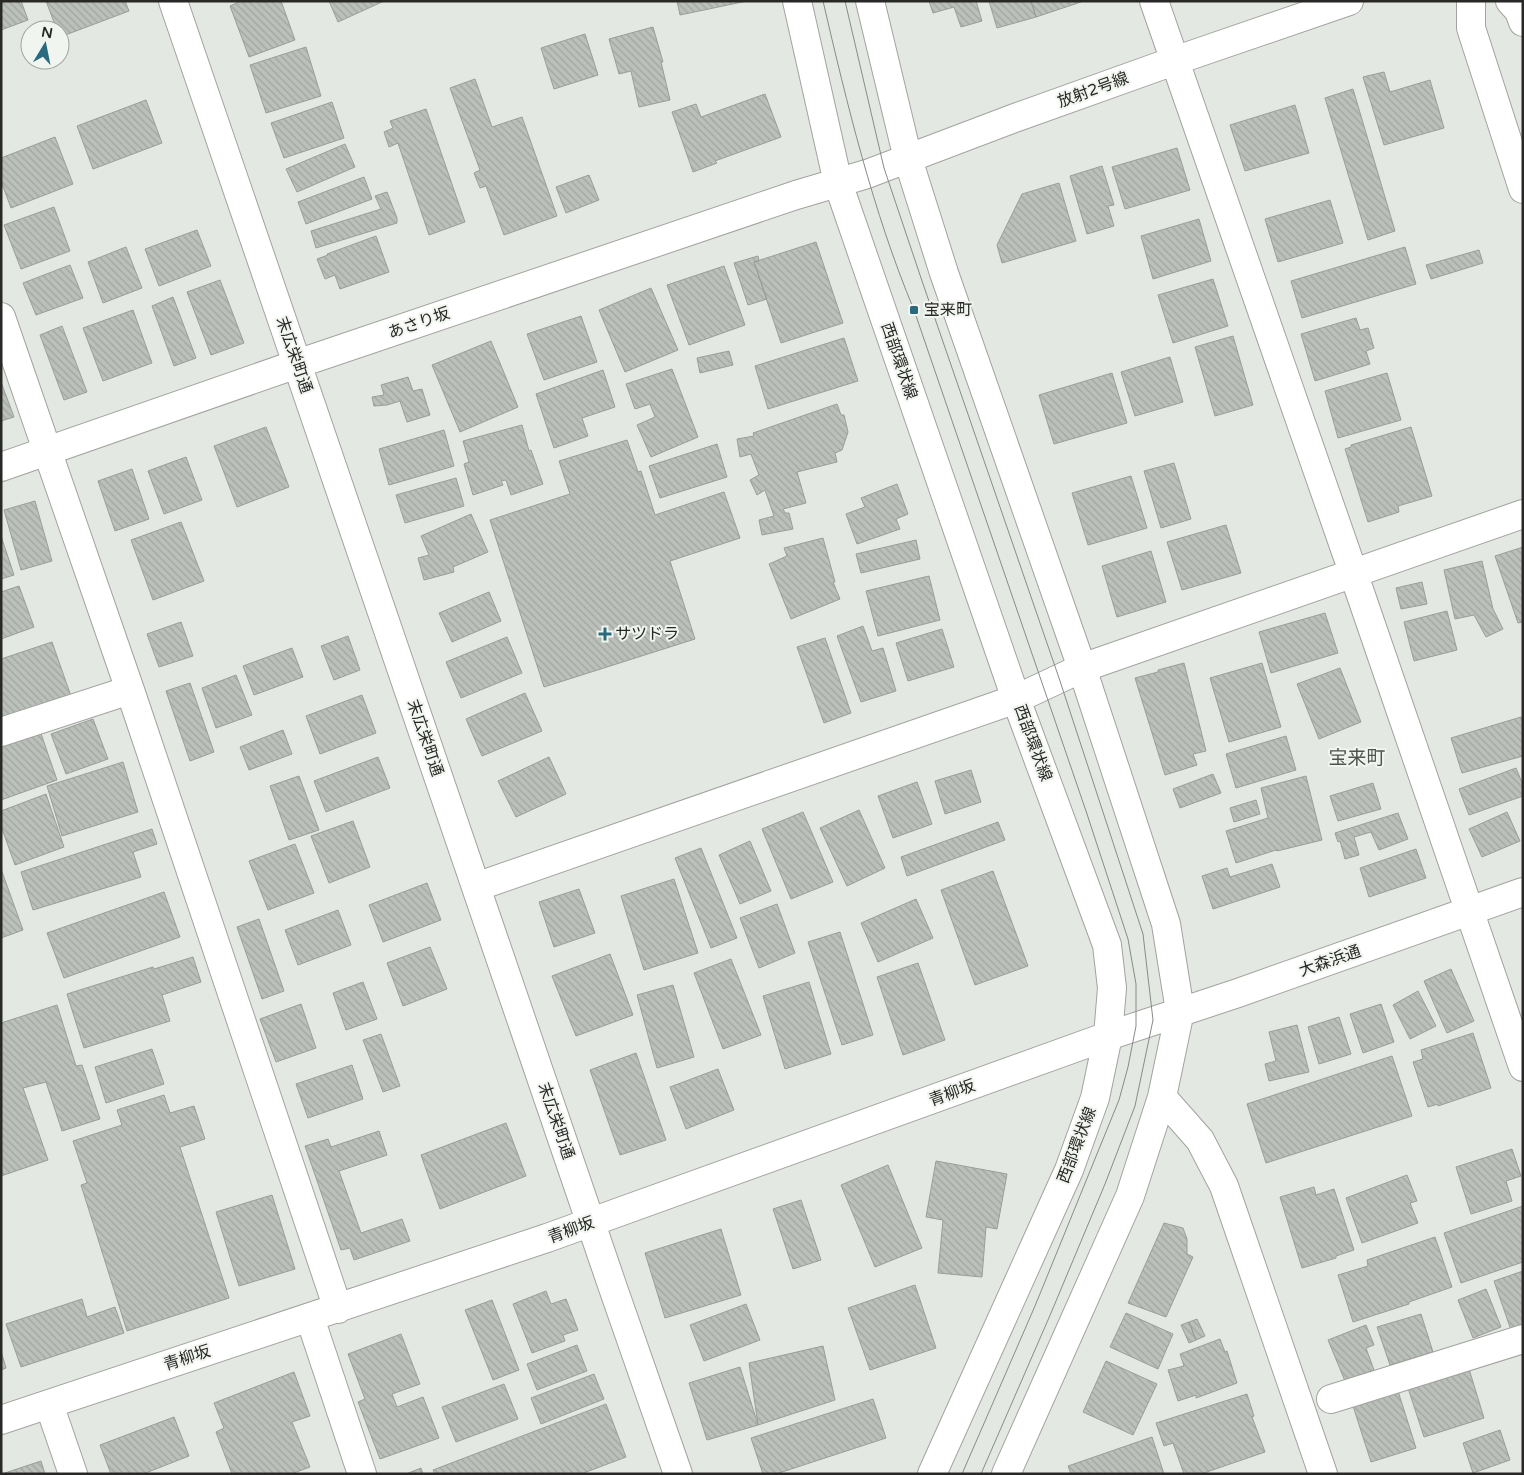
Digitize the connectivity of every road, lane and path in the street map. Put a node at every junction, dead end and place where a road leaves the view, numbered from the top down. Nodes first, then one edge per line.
1 (173, 1) edge
2 (797, 1) edge
3 (870, 1) edge
4 (1154, 1) edge
5 (1349, 1) edge
6 (1472, 1) edge
7 (1510, 1) edge
8 (1523, 22) edge
9 (1174, 61) junction
10 (908, 159) junction
11 (838, 183) junction
12 (1523, 189) edge
13 (1, 317) edge
14 (297, 364) junction
15 (48, 451) junction
16 (1, 467) edge
17 (1523, 514) edge
18 (1353, 572) junction
19 (1082, 668) junction
20 (130, 690) junction
21 (1016, 699) junction
22 (1, 732) edge
23 (476, 887) junction
24 (1523, 892) edge
25 (1470, 912) junction
26 (1180, 1011) junction
27 (1136, 1026) joint
28 (1108, 1036) junction
29 (1523, 1067) edge
30 (1162, 1097) junction
31 (591, 1222) junction
32 (338, 1309) junction
33 (310, 1318) junction
34 (1523, 1339) edge
35 (1331, 1399) dead end
36 (49, 1404) junction
37 (1, 1420) edge
38 (73, 1474) edge
39 (362, 1474) edge
40 (678, 1474) edge
41 (932, 1474) edge
42 (1006, 1474) edge
43 (1323, 1474) edge

1 - 14 street, 末広栄町通
2 - 11 street, 西部環状線
3 - 10 street
4 - 9 street
5 - 9 street, 放射2号線
6 - 12 street
7 - 8 street
9 - 10 street, 放射2号線
9 - 18 street
10 - 11 street, 放射2号線
10 - 19 street
11 - 14 street, あさり坂
11 - 21 street, 西部環状線
13 - 15 street
14 - 15 street, あさり坂
14 - 23 street, 末広栄町通
15 - 16 street, あさり坂
15 - 20 street
17 - 18 street
18 - 19 street
18 - 25 street
19 - 21 street
19 - 26 street
20 - 22 street
20 - 32 street
21 - 23 street
21 - 28 street, 西部環状線
23 - 31 street, 末広栄町通
24 - 25 street, 大森浜通
25 - 26 street, 大森浜通
25 - 29 street
26 - 27 street, 大森浜通
26 - 30 street
27 - 28 street, 青柳坂
28 - 31 street, 青柳坂
28 - 41 street, 西部環状線
30 - 42 street
30 - 43 street
31 - 32 street, 青柳坂
31 - 40 street, 末広栄町通
32 - 33 street, 青柳坂
33 - 36 street, 青柳坂
33 - 39 street
34 - 35 street
36 - 37 street, 青柳坂
36 - 38 street

